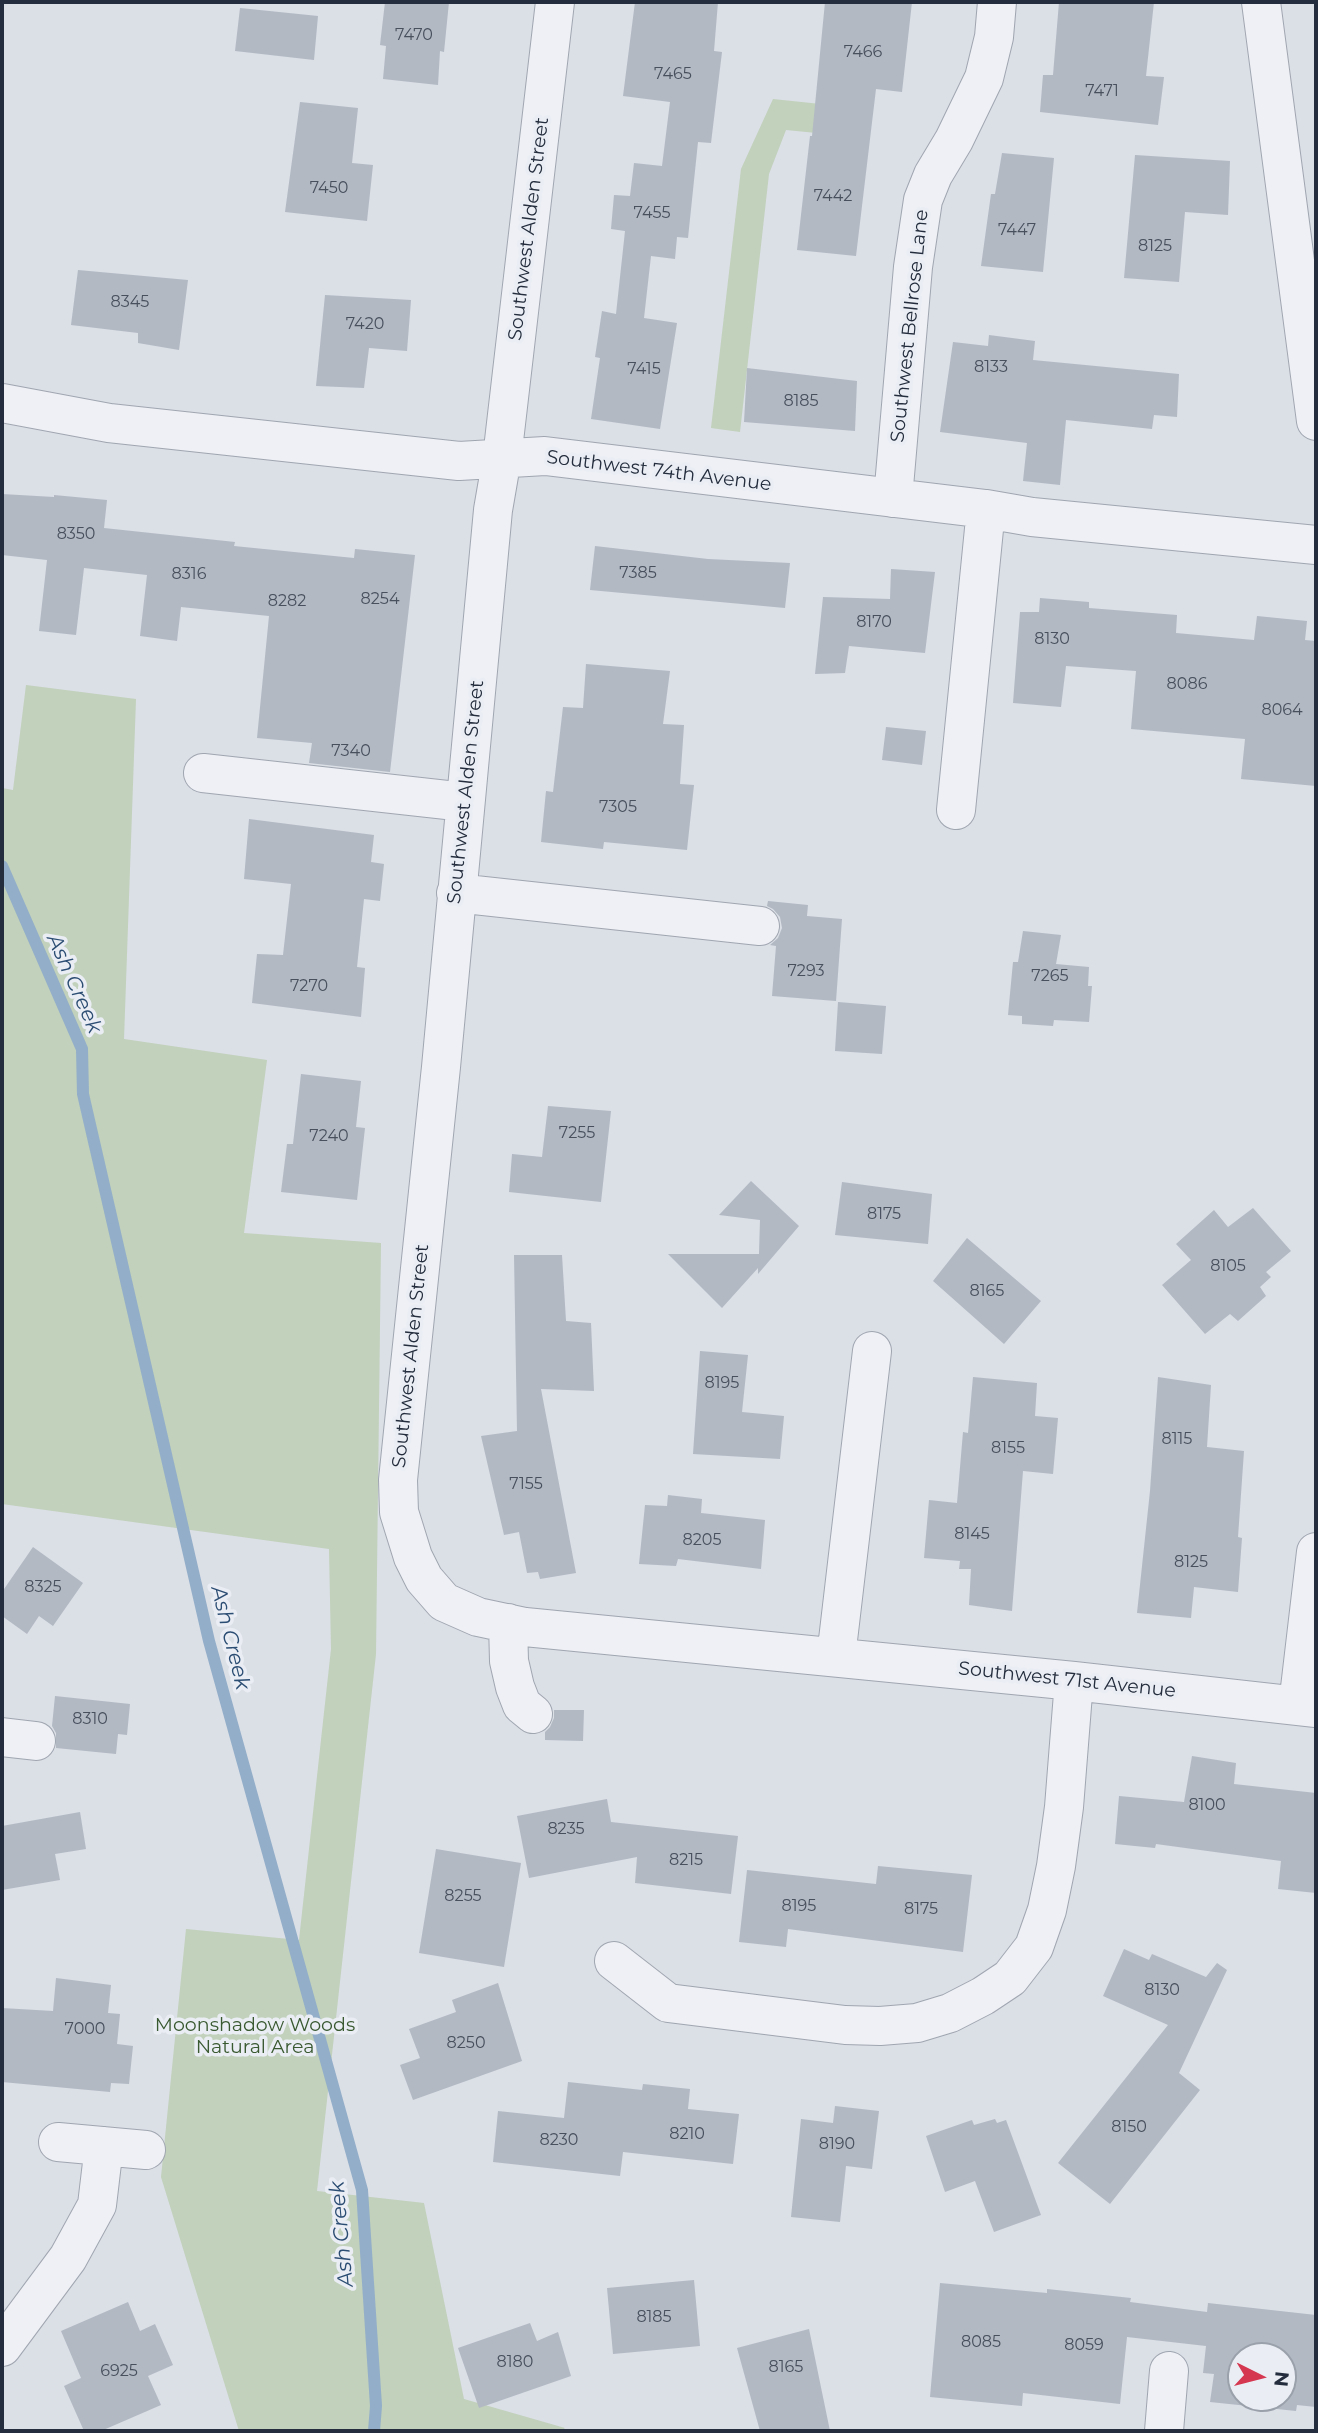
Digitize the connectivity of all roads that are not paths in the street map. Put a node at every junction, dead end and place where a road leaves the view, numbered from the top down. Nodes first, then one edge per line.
1 (555, 2) edge
2 (997, 2) edge
3 (1261, 2) edge
4 (2, 403) edge
5 (1316, 421) edge
6 (502, 458) junction
7 (893, 498) junction
8 (986, 509) junction
9 (1316, 545) edge
10 (203, 773) dead end
11 (465, 802) junction
12 (956, 810) dead end
13 (456, 893) junction
14 (760, 926) dead end
15 (872, 1351) dead end
16 (1316, 1552) edge
17 (424, 1580) joint
18 (508, 1623) junction
19 (836, 1657) junction
20 (1074, 1681) junction
21 (1307, 1706) edge
22 (533, 1714) dead end
23 (614, 1961) dead end
24 (58, 2142) dead end
25 (104, 2146) junction
26 (146, 2150) dead end
27 (2, 2347) edge
28 (1170, 2371) dead end
29 (1164, 2431) edge

1 - 6 street, Southwest Alden Street
2 - 7 street, Southwest Bellrose Lane
3 - 5 street
4 - 6 street, Southwest 74th Avenue
6 - 7 street, Southwest 74th Avenue
6 - 11 street, Southwest Alden Street
7 - 8 street, Southwest 74th Avenue
8 - 9 street, Southwest 74th Avenue
8 - 12 street
10 - 11 street
11 - 13 street, Southwest Alden Street
13 - 14 street
13 - 17 street, Southwest Alden Street
15 - 19 street
16 - 21 street, Southwest 71st Avenue
17 - 18 street, Southwest 71st Avenue
18 - 19 street, Southwest 71st Avenue
18 - 22 street
19 - 20 street, Southwest 71st Avenue
20 - 21 street, Southwest 71st Avenue
20 - 23 street
24 - 25 street
25 - 26 street
25 - 27 street
28 - 29 street

